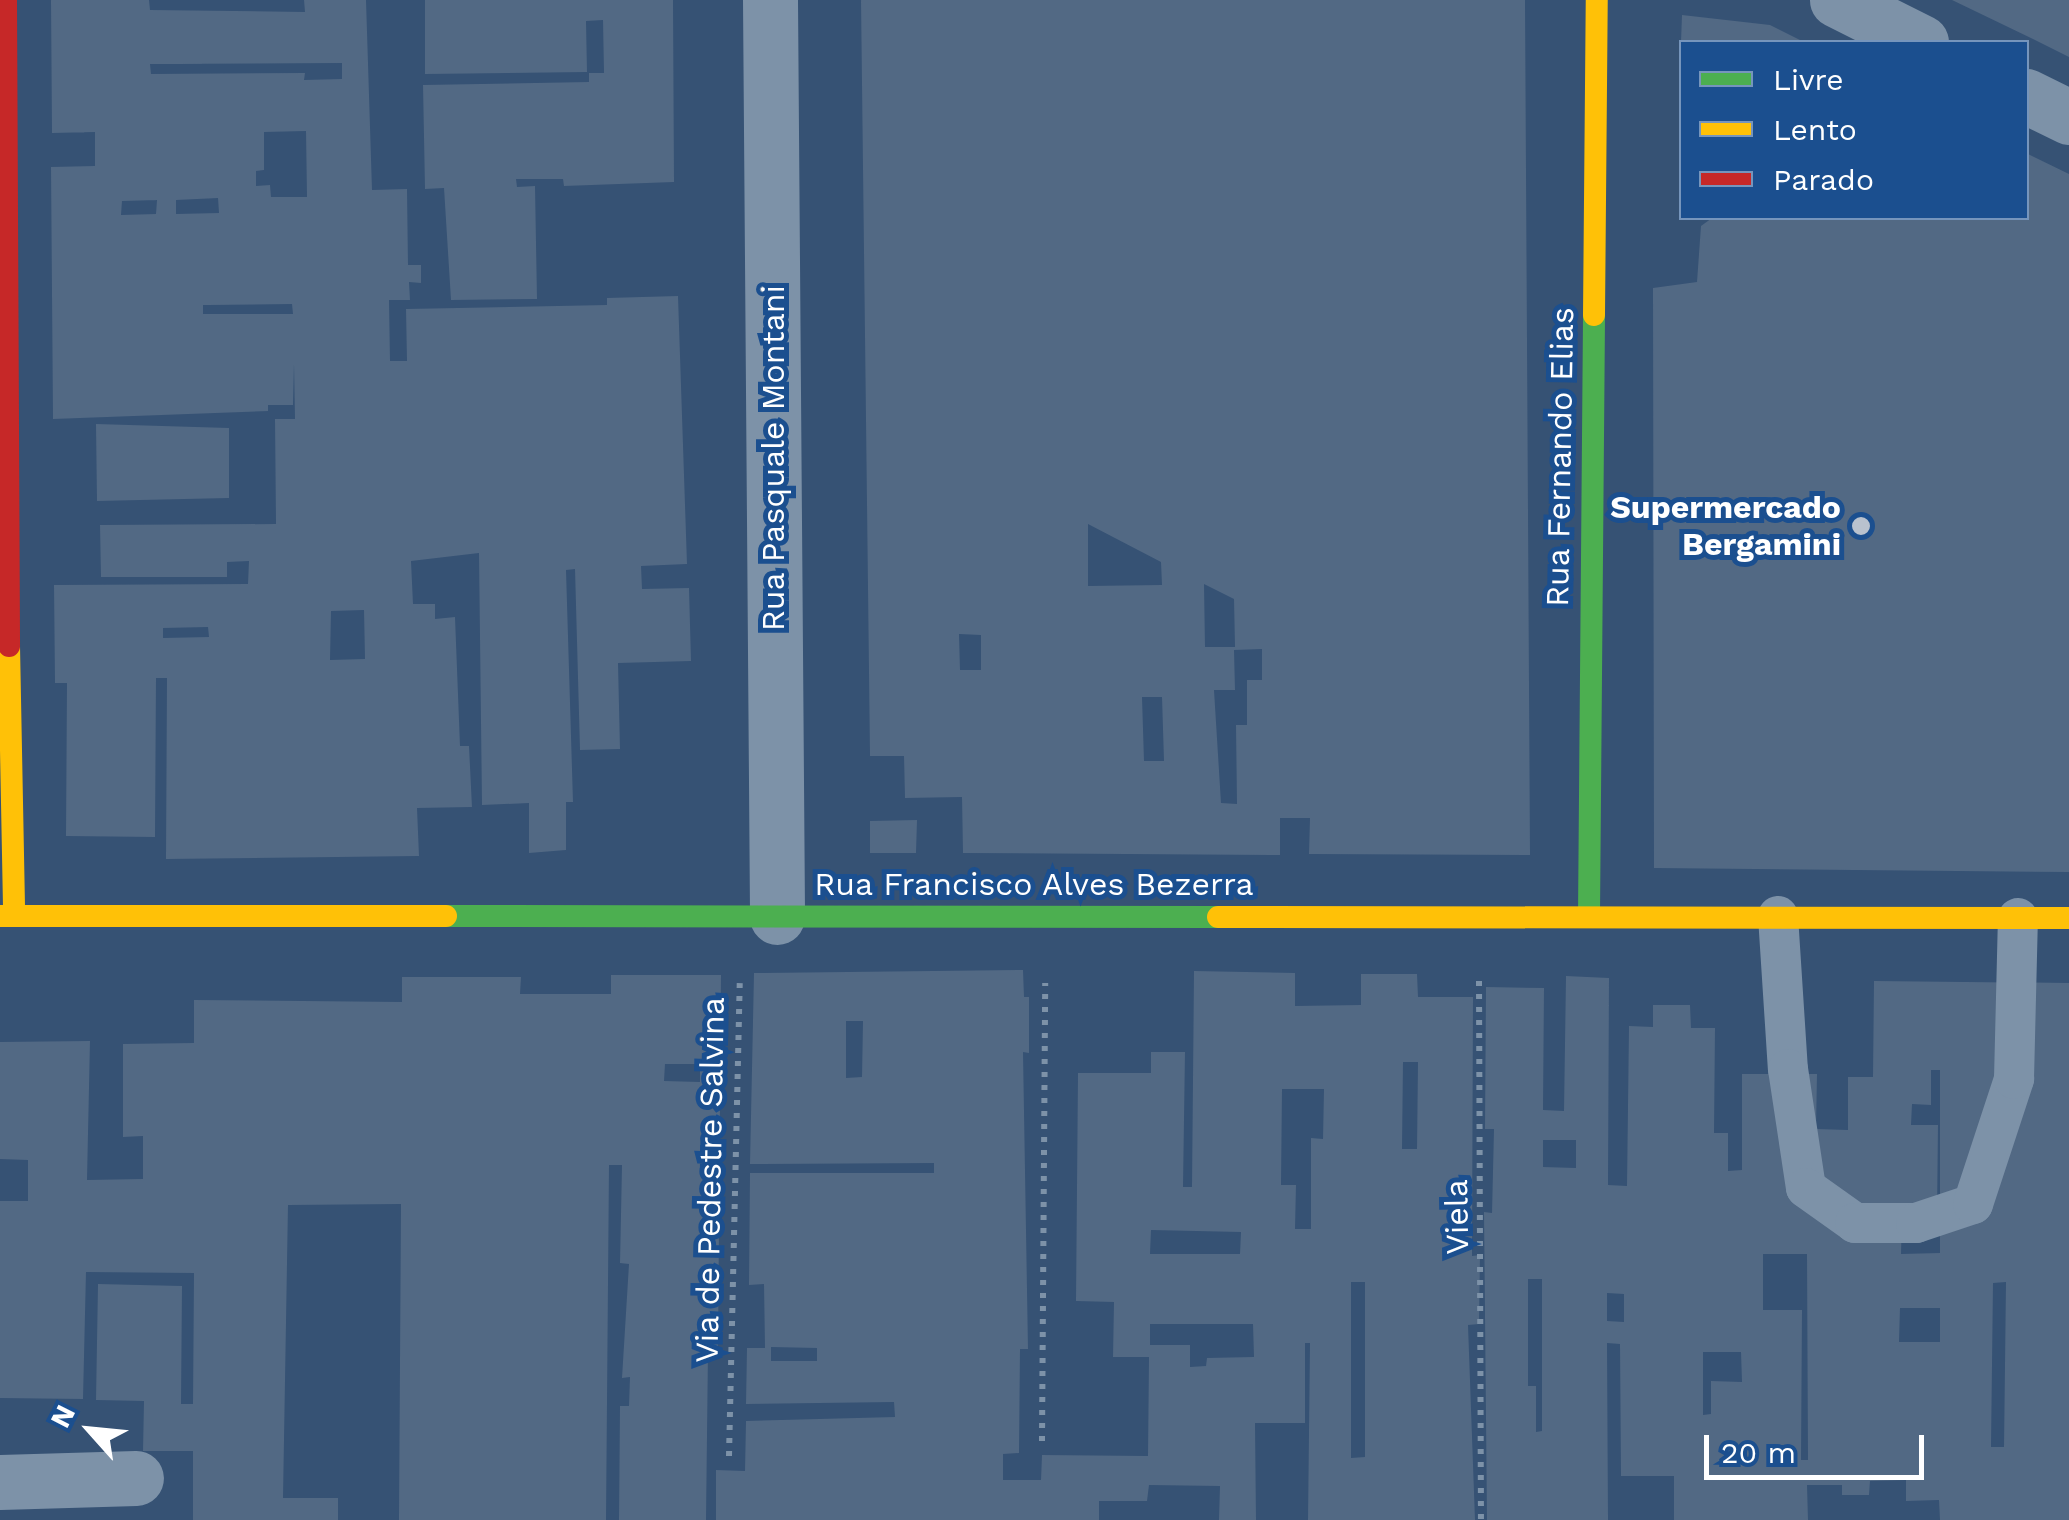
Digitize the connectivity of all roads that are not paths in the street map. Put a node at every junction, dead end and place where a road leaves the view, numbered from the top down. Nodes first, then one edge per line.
1 (6, 0) edge
2 (770, 0) edge
3 (1597, 0) edge
4 (1836, 0) edge
5 (1917, 40) edge
6 (2029, 98) edge
7 (2069, 118) edge
8 (2, 261) edge
9 (1589, 915) junction
10 (7, 916) edge
11 (1778, 916) junction
12 (777, 917) junction
13 (2018, 918) junction
14 (2069, 918) edge
15 (136, 1478) dead end
16 (0, 1482) edge

1 - 8 street
2 - 12 street, Rua Pasquale Montani
3 - 9 street, Rua Fernando Elias
4 - 5 street
6 - 7 street
8 - 10 street
9 - 11 street, Rua Francisco Alves Bezerra
9 - 12 street, Rua Francisco Alves Bezerra
10 - 12 street, Rua Francisco Alves Bezerra
11 - 13 street, Rua Francisco Alves Bezerra
11 - 13 lane
13 - 14 street, Rua Francisco Alves Bezerra
15 - 16 street

